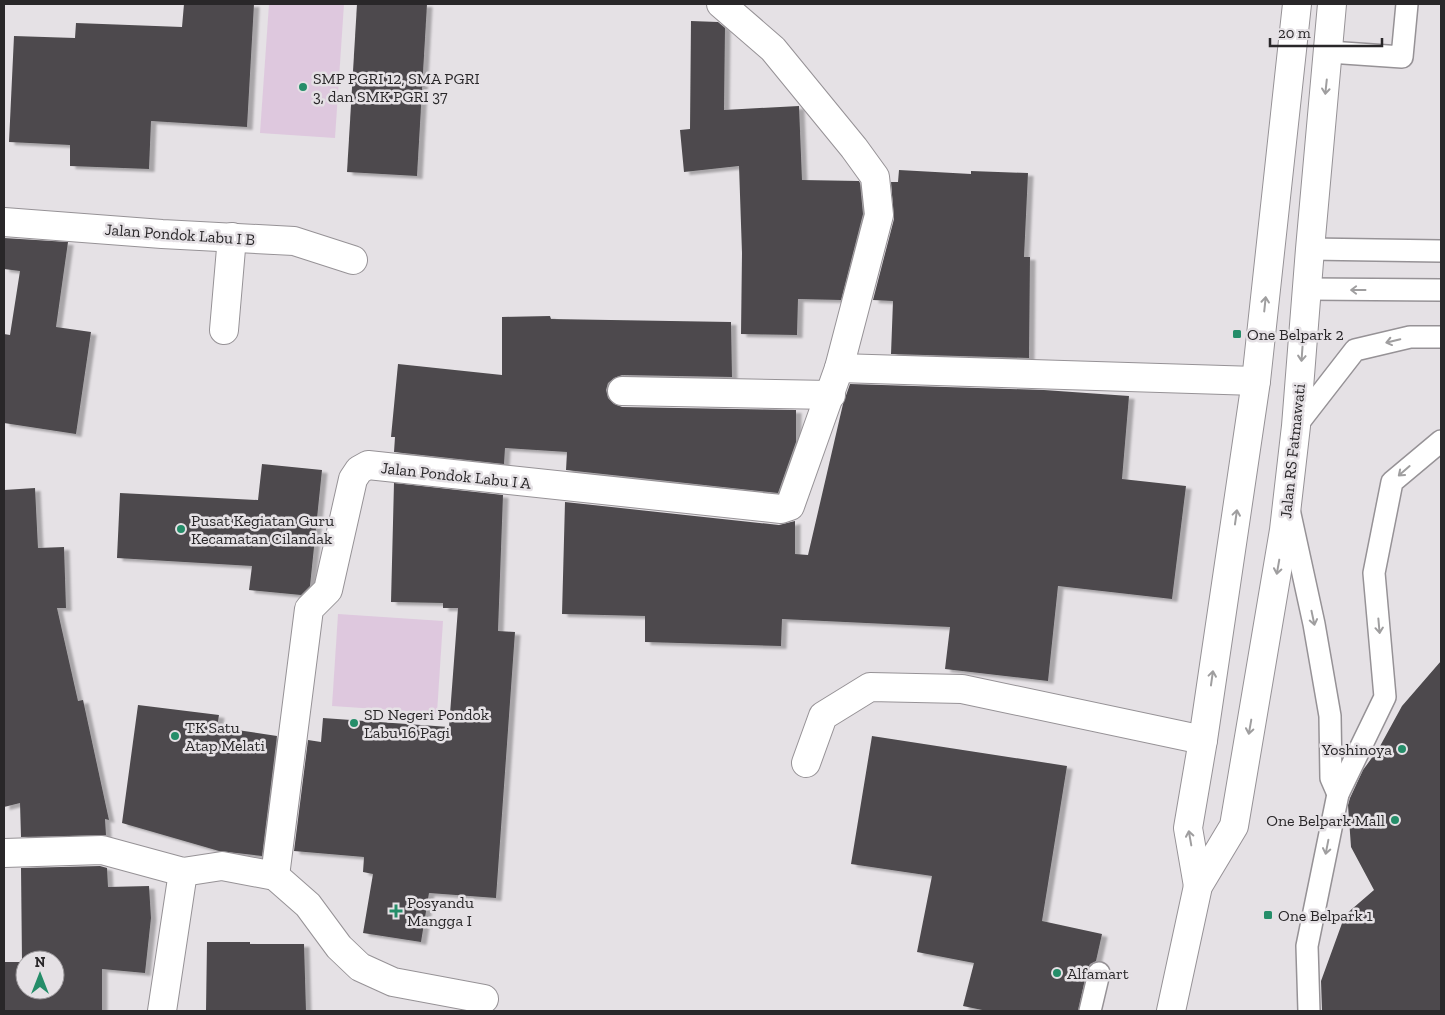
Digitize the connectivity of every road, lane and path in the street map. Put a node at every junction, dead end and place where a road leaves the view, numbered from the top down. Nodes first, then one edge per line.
1 (721, 4) edge
2 (1297, 4) edge
3 (1332, 4) edge
4 (1407, 4) edge
5 (1329, 52) junction
6 (4, 222) edge
7 (232, 238) junction
8 (1310, 249) junction
9 (1441, 251) edge
10 (353, 260) dead end
11 (1307, 290) junction
12 (1441, 290) edge
13 (224, 330) dead end
14 (1441, 337) edge
15 (839, 368) junction
16 (1256, 381) junction
17 (622, 391) dead end
18 (831, 395) junction
19 (1296, 426) junction
20 (1441, 441) edge
21 (1288, 502) junction
22 (1203, 740) junction
23 (806, 763) dead end
24 (1338, 794) junction
25 (4, 853) edge
26 (183, 872) junction
27 (275, 876) junction
28 (1198, 886) junction
29 (1099, 973) dead end
30 (484, 999) dead end
31 (162, 1011) edge
32 (1090, 1011) edge
33 (1171, 1011) edge
34 (1309, 1011) edge

1 - 15 street, Jalan Pondok Labu I A
16 -> 2 street, Jalan RS Fatmawati
3 - 5 street, Jalan RS Fatmawati
4 - 5 lane
5 -> 8 street, Jalan RS Fatmawati
6 - 7 street, Jalan Pondok Labu I B
7 - 10 street, Jalan Pondok Labu I B
7 - 13 street
8 - 9 lane
8 - 11 street, Jalan RS Fatmawati
12 -> 11 lane
11 -> 19 street, Jalan RS Fatmawati
14 -> 19 lane
15 - 16 street
15 - 18 street, Jalan Pondok Labu I A
22 -> 16 street, Jalan RS Fatmawati
17 - 18 street
18 - 27 street, Jalan Pondok Labu I A
19 - 21 street, Jalan RS Fatmawati
20 -> 24 lane
21 -> 24 lane
21 -> 28 street, Jalan RS Fatmawati
22 - 23 street
28 -> 22 street, Jalan RS Fatmawati
24 -> 34 lane
25 - 26 street
26 - 27 street
26 - 31 street
27 - 30 street
28 - 33 street, Jalan RS Fatmawati
29 - 32 lane

